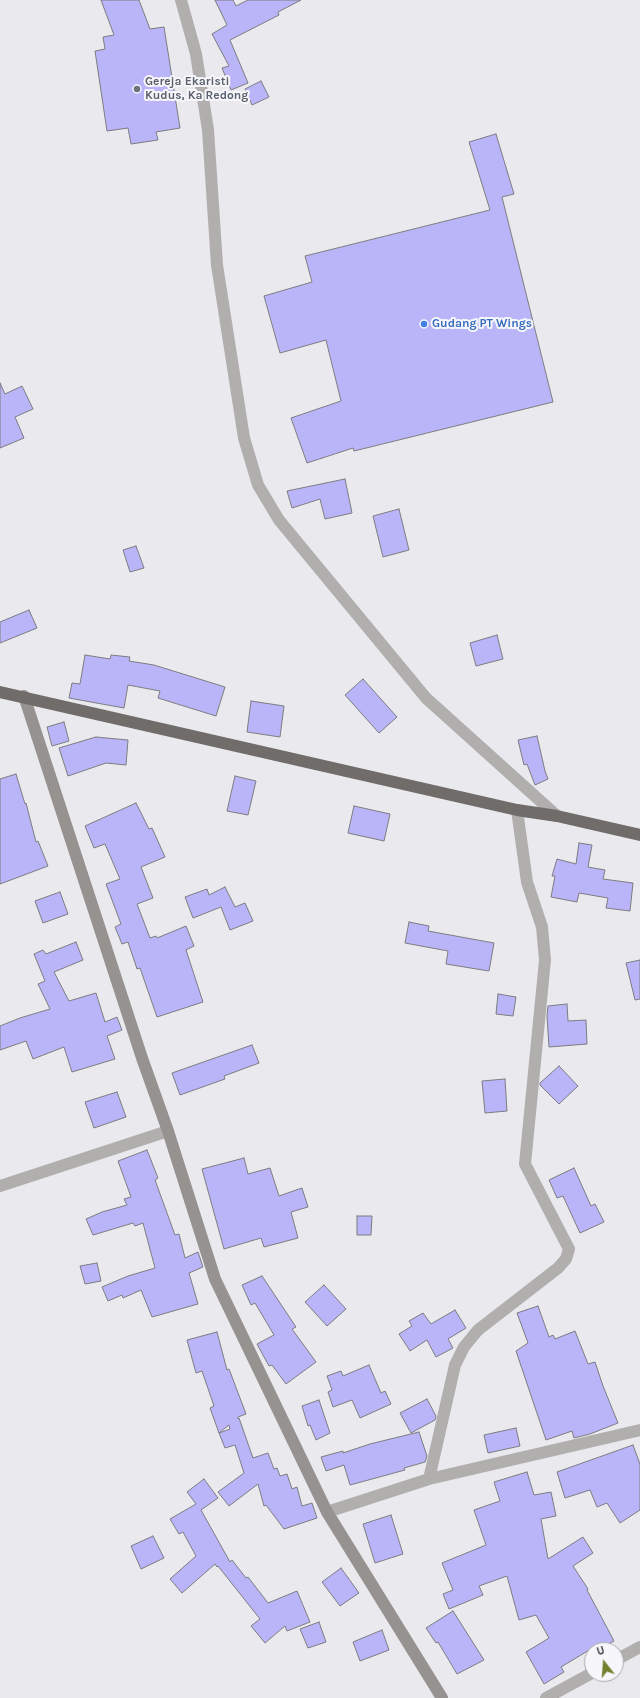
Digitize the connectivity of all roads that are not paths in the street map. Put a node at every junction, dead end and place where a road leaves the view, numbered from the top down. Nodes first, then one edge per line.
1 (180, 0) edge
2 (0, 692) edge
3 (24, 696) junction
4 (517, 810) junction
5 (557, 816) junction
6 (640, 835) edge
7 (168, 1131) junction
8 (0, 1186) edge
9 (640, 1430) edge
10 (429, 1479) junction
11 (327, 1512) junction
12 (640, 1647) edge
13 (624, 1656) edge
14 (584, 1677) edge
15 (442, 1698) edge
16 (546, 1698) edge

1 - 5 street
2 - 3 highway
3 - 4 highway
3 - 7 street
4 - 5 highway
4 - 10 street
5 - 6 highway
7 - 8 street
7 - 11 street
9 - 10 street
10 - 11 street
11 - 15 street
12 - 13 street
14 - 16 street

